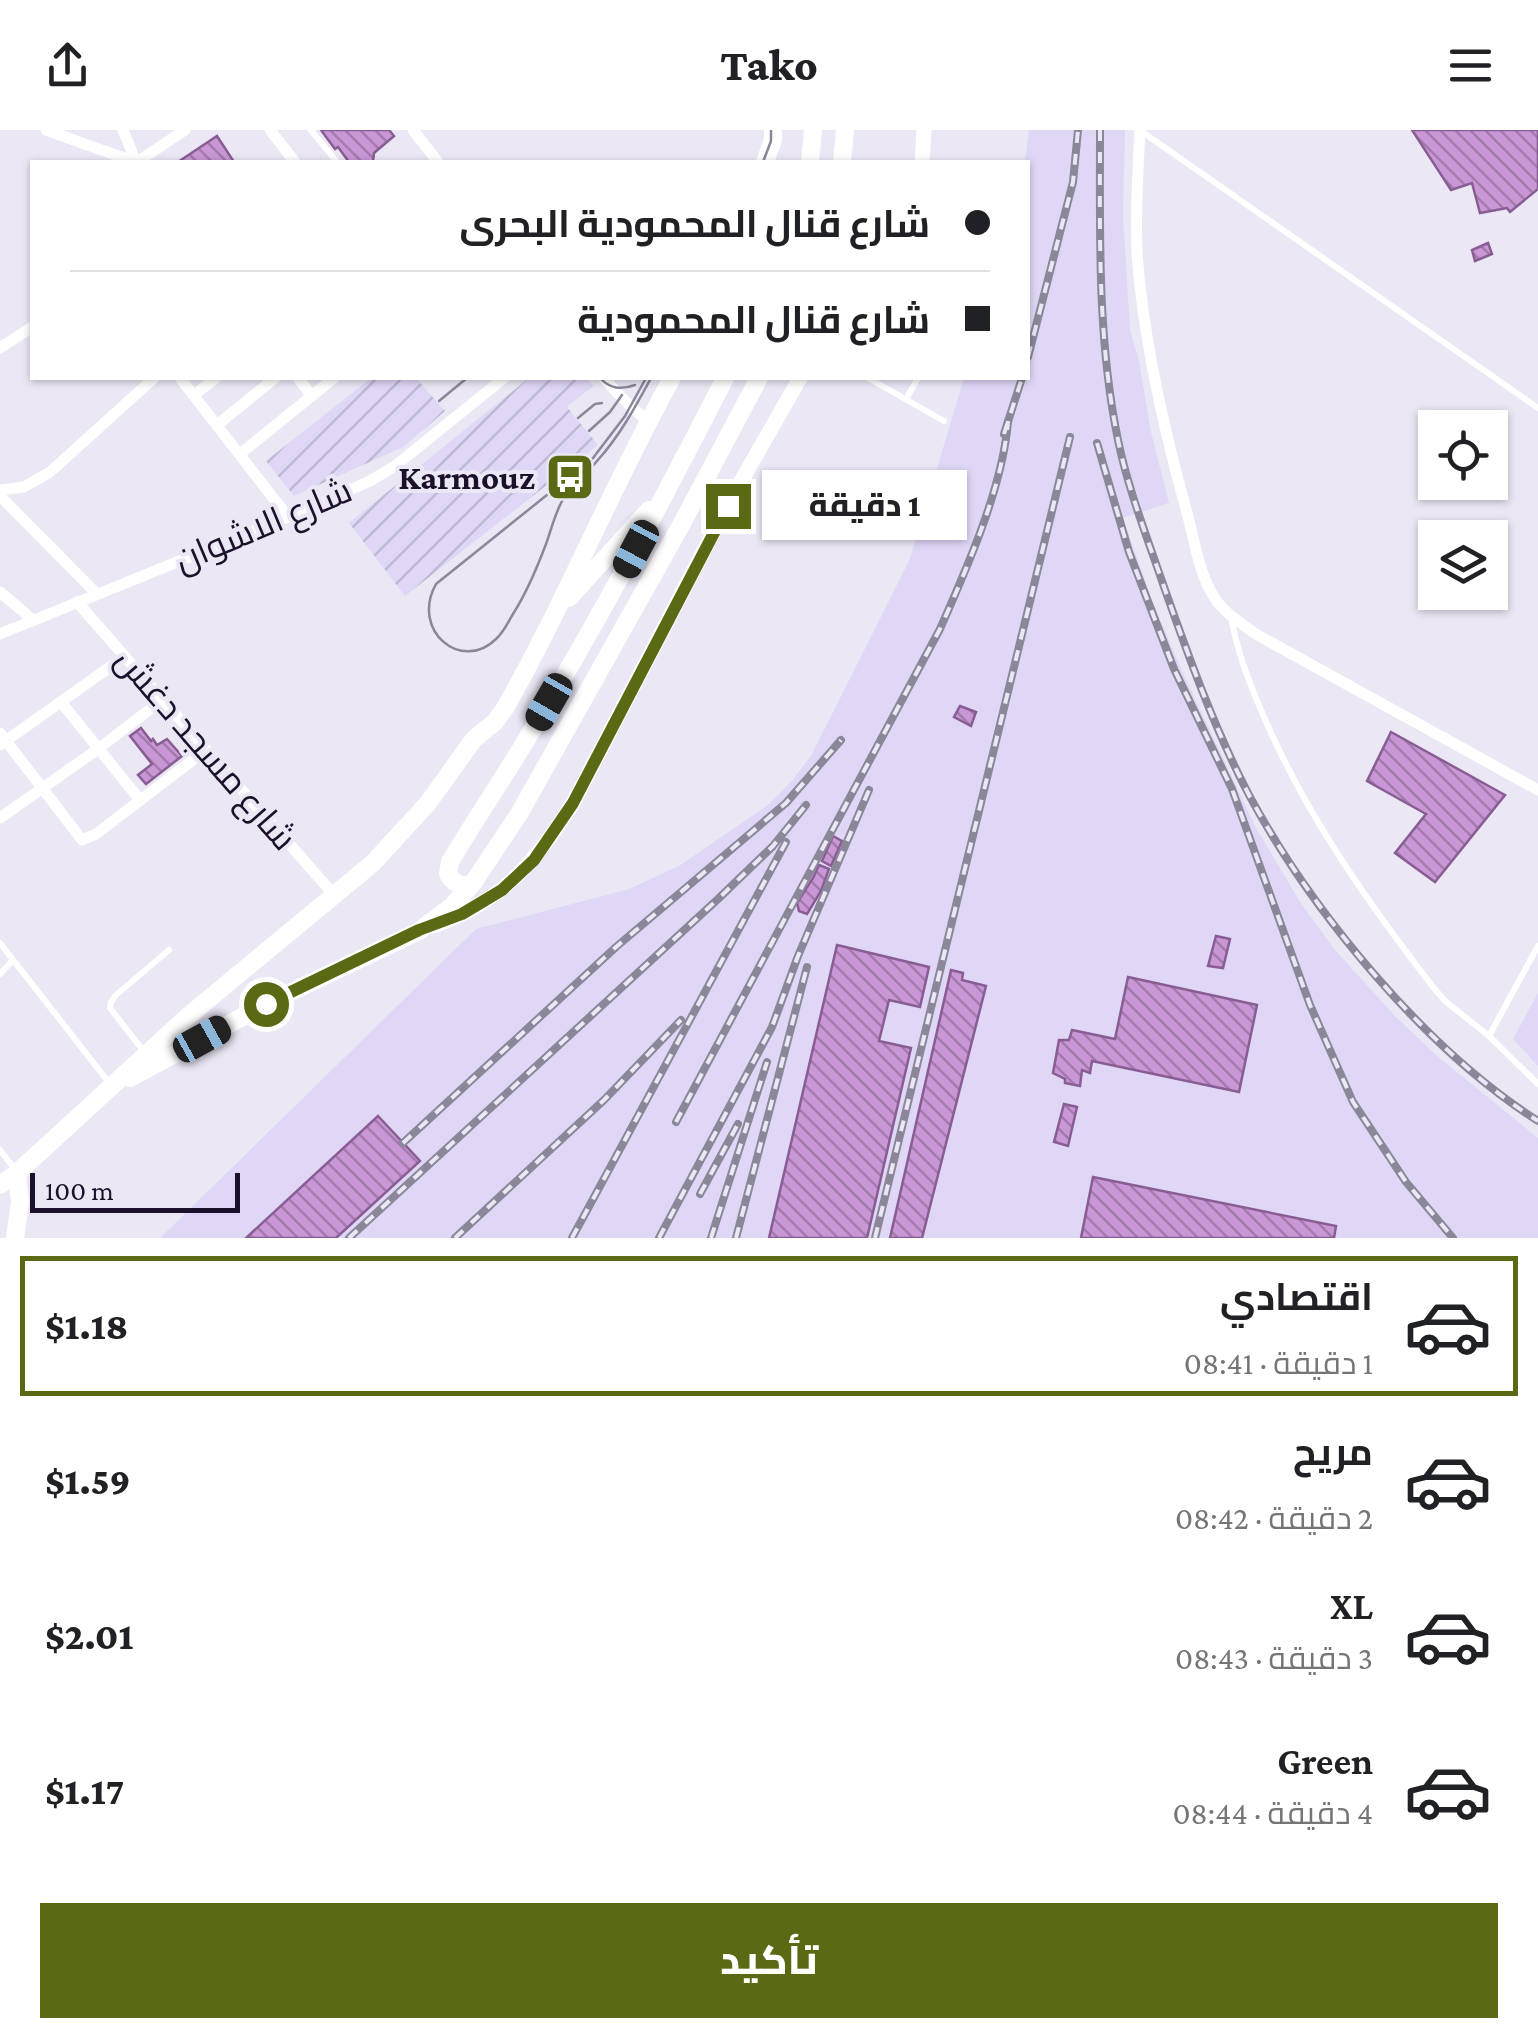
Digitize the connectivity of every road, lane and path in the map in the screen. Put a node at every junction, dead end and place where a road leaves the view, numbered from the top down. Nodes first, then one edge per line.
1 (46, 130) edge
2 (122, 130) edge
3 (185, 130) edge
4 (270, 130) edge
5 (312, 130) edge
6 (413, 130) edge
7 (773, 130) edge
8 (814, 130) edge
9 (845, 130) edge
10 (924, 130) edge
11 (1140, 130) edge
12 (75, 136) edge
13 (131, 160) edge
14 (135, 160) edge
15 (139, 160) edge
16 (292, 160) edge
17 (335, 160) edge
18 (436, 160) edge
19 (766, 160) edge
20 (810, 160) edge
21 (842, 160) edge
22 (922, 160) edge
23 (30, 328) edge
24 (0, 348) edge
25 (152, 380) edge
26 (182, 380) edge
27 (214, 380) edge
28 (273, 380) edge
29 (300, 380) edge
30 (332, 380) edge
31 (606, 380) edge
32 (671, 380) edge
33 (724, 380) edge
34 (757, 380) edge
35 (799, 380) edge
36 (872, 380) edge
37 (917, 380) edge
38 (489, 382) edge
39 (194, 396) junction
40 (312, 396) junction
41 (906, 399) junction
42 (1538, 408) edge
43 (944, 421) dead end
44 (648, 422) junction
45 (217, 424) junction
46 (240, 454) junction
47 (669, 487) junction
48 (0, 493) edge
49 (288, 517) junction
50 (0, 592) edge
51 (96, 594) junction
52 (77, 602) junction
53 (555, 614) junction
54 (1231, 616) junction
55 (33, 620) junction
56 (0, 634) edge
57 (124, 657) junction
58 (162, 700) junction
59 (60, 702) junction
60 (2, 740) edge
61 (98, 749) junction
62 (206, 750) junction
63 (42, 789) junction
64 (1538, 790) edge
65 (140, 800) junction
66 (0, 818) edge
67 (473, 883) junction
68 (336, 896) junction
69 (419, 930) junction
70 (0, 943) edge
71 (1538, 946) edge
72 (169, 950) dead end
73 (13, 960) junction
74 (0, 974) edge
75 (1489, 1036) junction
76 (146, 1054) junction
77 (1538, 1084) edge
78 (112, 1088) junction
79 (0, 1150) edge
80 (17, 1173) junction
81 (0, 1185) edge
82 (15, 1238) edge

1 - 12 street
2 - 14 street
3 - 15 street
4 - 16 street
5 - 17 lane
6 - 18 street
7 - 19 main road
8 - 20 main road
9 - 21 main road
10 - 22 street
11 - 42 lane
11 - 54 street
12 - 13 street
23 - 24 street
25 - 48 street
26 - 39 street
27 - 39 street
28 - 45 street
29 - 40 street
30 - 40 street
31 - 44 street
32 - 44 main road
33 - 47 main road
34 - 67 main road
35 - 69 street
36 - 41 lane
37 - 41 lane
38 - 49 street, شارع الاشوان
39 - 45 street
40 - 46 street
41 - 43 lane
44 - 53 main road
45 - 46 street
46 - 49 street
47 - 53 main road
47 - 67 main road
48 - 51 street
49 - 51 street, شارع الاشوان
50 - 55 street
51 - 52 street, شارع الاشوان
52 - 55 street, شارع الاشوان
52 - 57 street, شارع مسجد دغش
53 - 68 main road
54 - 64 street
54 - 75 lane
55 - 56 street, شارع الاشوان
57 - 58 street, شارع مسجد دغش
57 - 59 street
58 - 61 street
58 - 62 street, شارع مسجد دغش
59 - 60 street
59 - 61 street
60 - 63 street
61 - 63 street
61 - 65 street
62 - 65 street
62 - 68 street, شارع مسجد دغش
63 - 65 street
63 - 66 street
67 - 69 main road
68 - 76 main road
69 - 78 main road
70 - 73 lane
71 - 75 lane
72 - 76 lane
73 - 74 lane
73 - 78 lane
75 - 77 lane
76 - 78 main road
78 - 80 main road
79 - 80 lane
80 - 81 main road
80 - 82 main road

